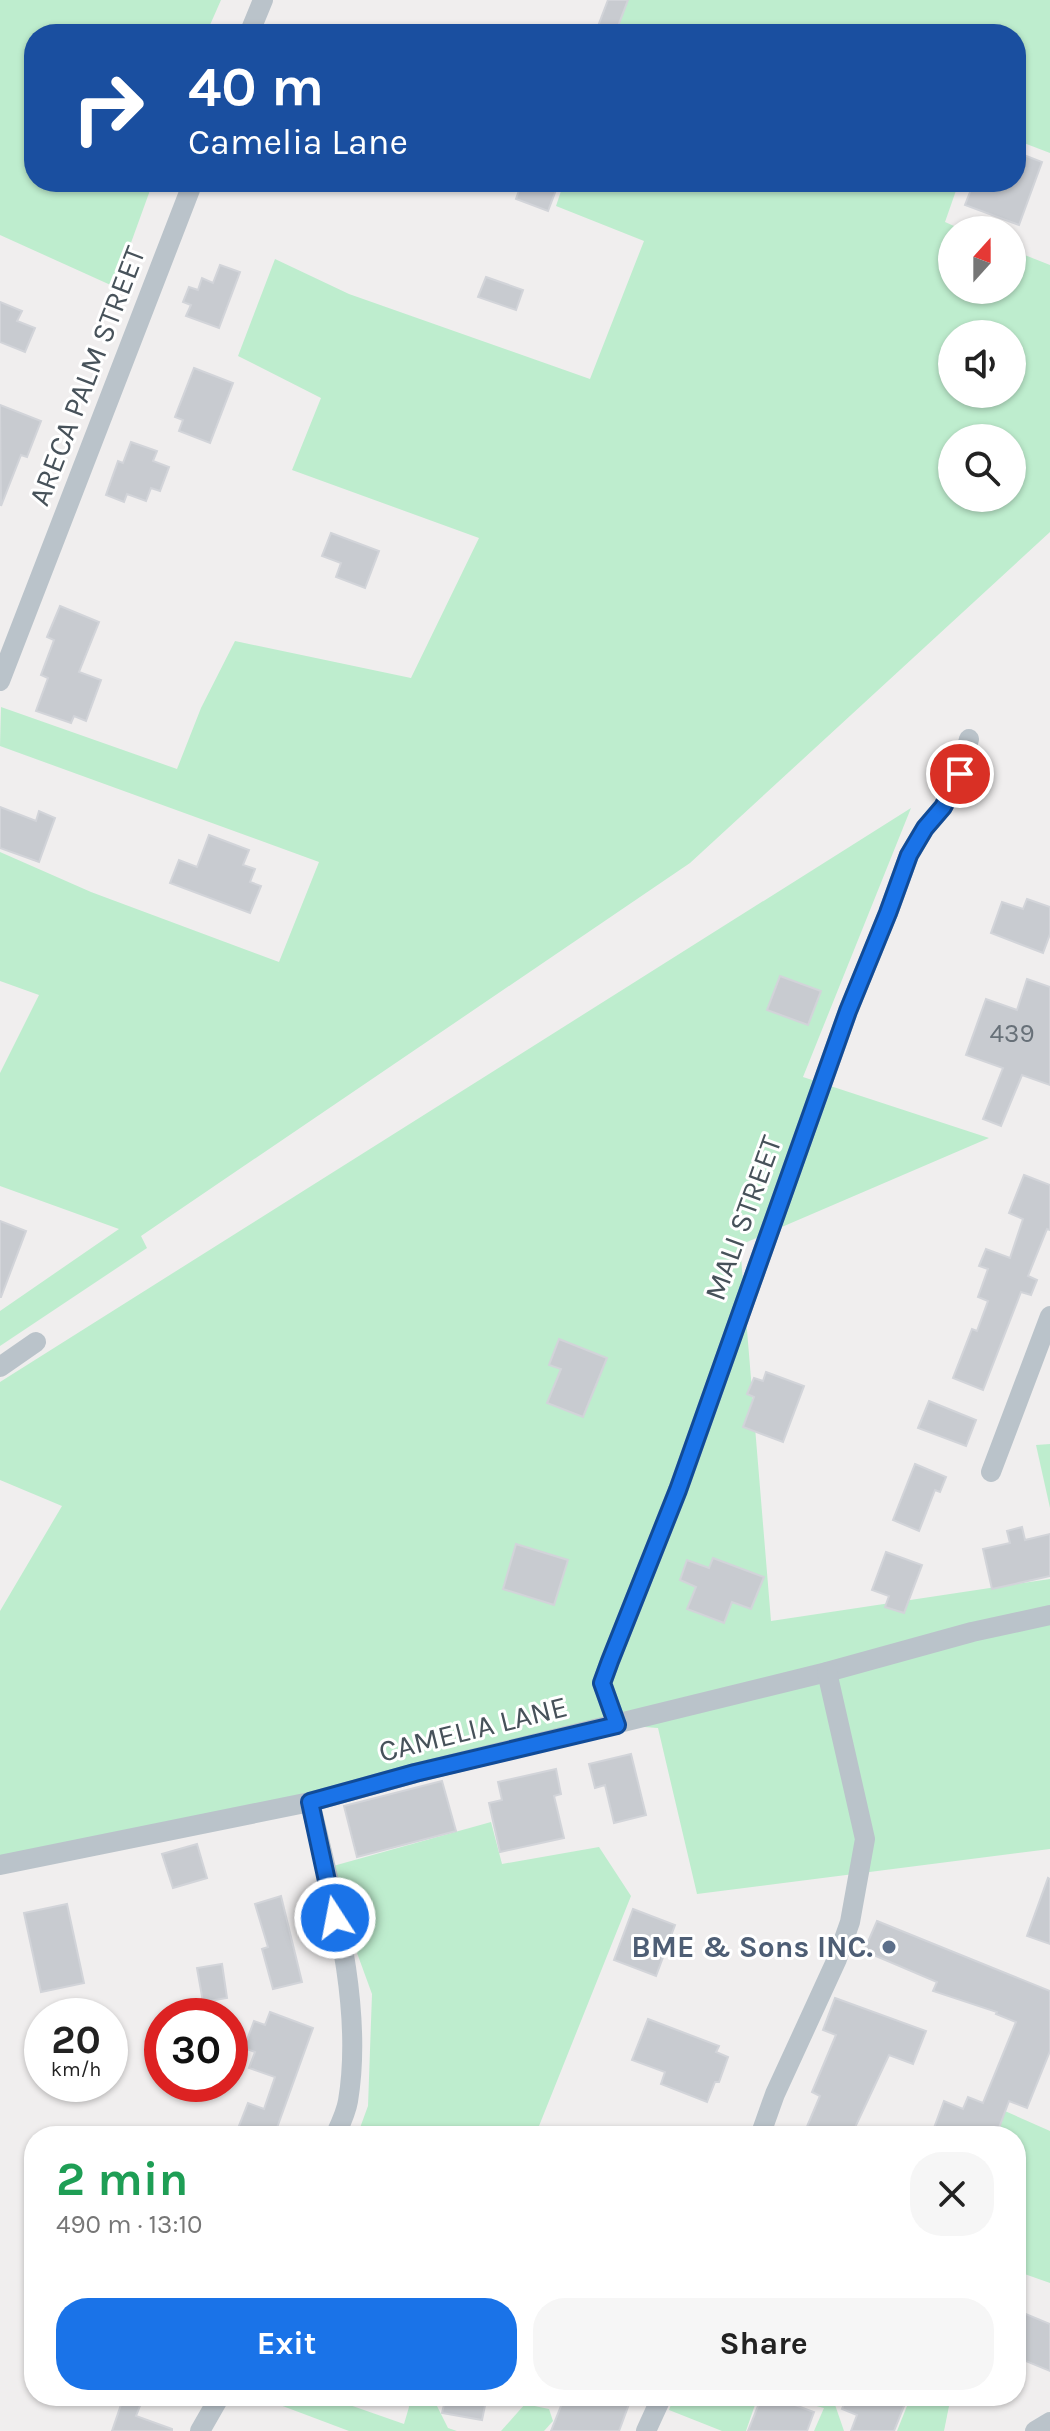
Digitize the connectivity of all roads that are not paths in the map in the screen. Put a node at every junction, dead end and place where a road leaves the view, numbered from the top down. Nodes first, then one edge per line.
1 (263, 0) edge
2 (253, 24) edge
3 (189, 192) edge
4 (0, 681) edge
5 (969, 739) dead end
6 (1050, 1316) edge
7 (36, 1342) dead end
8 (0, 1367) edge
9 (991, 1472) dead end
10 (1050, 1615) edge
11 (827, 1672) junction
12 (617, 1725) junction
13 (310, 1802) junction
14 (0, 1865) edge
15 (339, 2126) edge
16 (764, 2126) edge
17 (214, 2406) edge
18 (657, 2406) edge
19 (1050, 2422) edge
20 (200, 2431) edge
21 (646, 2431) edge
22 (1035, 2431) edge

1 - 2 street
3 - 4 street, ARECA PALM STREET
5 - 12 street, MALI STREET
6 - 9 street
7 - 8 street
10 - 11 street, CAMELIA LANE
11 - 12 street, CAMELIA LANE
11 - 16 street
12 - 13 street, CAMELIA LANE
13 - 14 street, CAMELIA LANE
13 - 15 street
17 - 20 street
18 - 21 street
19 - 22 street

